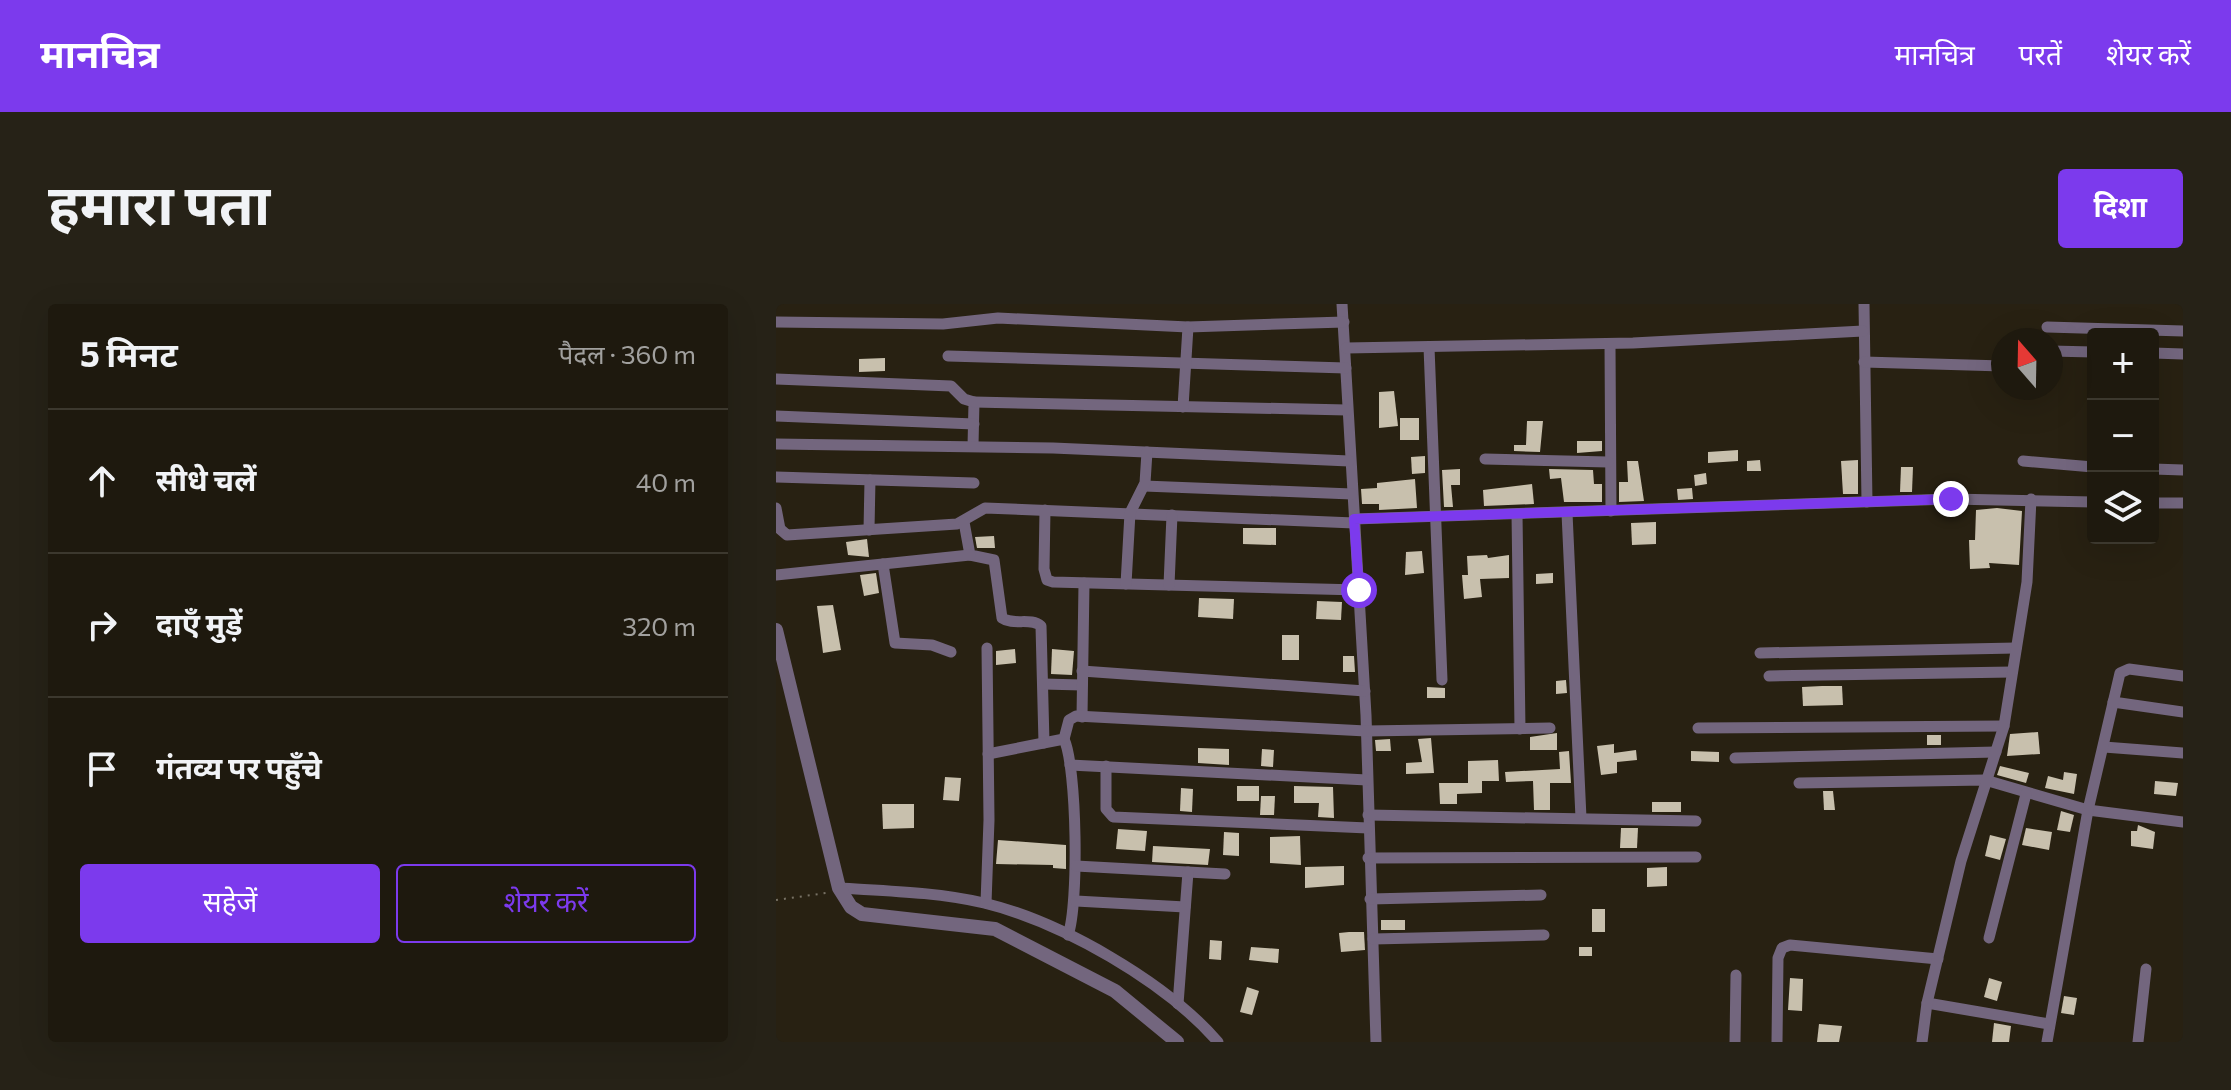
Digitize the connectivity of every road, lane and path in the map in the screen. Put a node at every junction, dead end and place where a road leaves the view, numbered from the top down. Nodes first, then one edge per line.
1 (1342, 304) edge
2 (1864, 304) edge
3 (776, 322) edge
4 (1344, 322) junction
5 (1188, 327) junction
6 (2047, 327) dead end
7 (1863, 331) junction
8 (2183, 331) edge
9 (1610, 344) junction
10 (1429, 347) junction
11 (1346, 348) junction
12 (2063, 351) edge
13 (2087, 352) edge
14 (2159, 353) edge
15 (2183, 354) edge
16 (948, 356) dead end
17 (1864, 362) junction
18 (1185, 363) junction
19 (1991, 366) edge
20 (1346, 368) junction
21 (776, 379) edge
22 (974, 402) junction
23 (1183, 407) junction
24 (1347, 410) junction
25 (776, 416) edge
26 (974, 424) junction
27 (776, 444) edge
28 (973, 446) junction
29 (1147, 452) junction
30 (1485, 459) dead end
31 (1349, 461) junction
32 (2023, 461) dead end
33 (1608, 462) junction
34 (2087, 466) edge
35 (2159, 469) edge
36 (2183, 470) edge
37 (776, 477) edge
38 (870, 480) junction
39 (974, 483) dead end
40 (1144, 486) junction
41 (1352, 494) junction
42 (2031, 499) junction
43 (1867, 502) junction
44 (2087, 502) edge
45 (2159, 503) edge
46 (2183, 503) edge
47 (776, 508) edge
48 (1045, 510) junction
49 (1611, 511) junction
50 (1130, 513) junction
51 (1567, 513) junction
52 (1517, 514) junction
53 (1172, 515) junction
54 (1436, 516) junction
55 (1354, 521) junction
56 (964, 522) junction
57 (869, 530) junction
58 (970, 555) junction
59 (883, 564) junction
60 (776, 575) edge
61 (1084, 583) junction
62 (1126, 584) junction
63 (1169, 585) junction
64 (1359, 590) junction
65 (776, 630) edge
66 (987, 648) dead end
67 (2016, 648) junction
68 (951, 652) dead end
69 (1760, 653) dead end
70 (1082, 671) junction
71 (2012, 672) junction
72 (1769, 676) dead end
73 (2183, 676) edge
74 (1442, 680) dead end
75 (1043, 684) junction
76 (1082, 685) junction
77 (1365, 691) junction
78 (2113, 702) junction
79 (2183, 712) edge
80 (1082, 717) junction
81 (2004, 726) junction
82 (1550, 728) dead end
83 (1698, 728) dead end
84 (1520, 729) junction
85 (1366, 731) junction
86 (1064, 739) junction
87 (1044, 743) junction
88 (2104, 747) junction
89 (1996, 752) junction
90 (2183, 753) edge
91 (988, 754) junction
92 (1735, 758) dead end
93 (1070, 765) junction
94 (1106, 766) junction
95 (1367, 780) junction
96 (1985, 780) junction
97 (1799, 783) dead end
98 (2026, 794) junction
99 (2088, 810) junction
100 (1368, 815) junction
101 (1581, 818) junction
102 (1696, 821) dead end
103 (2183, 822) edge
104 (1368, 828) junction
105 (1696, 857) dead end
106 (1368, 858) junction
107 (1076, 866) junction
108 (1188, 872) junction
109 (1225, 874) dead end
110 (839, 888) junction
111 (1541, 895) dead end
112 (1370, 899) junction
113 (776, 900) edge
114 (1076, 901) junction
115 (986, 903) junction
116 (1185, 907) junction
117 (1068, 935) junction
118 (1544, 935) dead end
119 (1989, 938) dead end
120 (1373, 939) junction
121 (1938, 959) junction
122 (2146, 969) dead end
123 (1736, 975) dead end
124 (1927, 1003) junction
125 (1178, 1004) junction
126 (2049, 1024) junction
127 (1177, 1042) edge
128 (1218, 1042) edge
129 (1376, 1042) edge
130 (1735, 1042) edge
131 (1777, 1042) edge
132 (1922, 1042) edge
133 (2047, 1042) edge
134 (2138, 1042) edge

1 - 4 street
2 - 7 street
3 - 5 street
4 - 5 street
4 - 11 street
5 - 18 street
6 - 8 street
7 - 9 street
7 - 17 street
9 - 10 street
9 - 33 street
10 - 11 street
10 - 54 street
11 - 20 street
12 - 13 street
14 - 15 street
16 - 18 street
17 - 19 street
17 - 43 street
18 - 20 street
18 - 23 street
20 - 24 street
21 - 22 street
22 - 23 street
22 - 26 street
23 - 24 street
24 - 31 street
25 - 26 street
26 - 28 street
27 - 28 street
28 - 29 street
29 - 31 street
29 - 40 street
30 - 33 street
31 - 41 street
32 - 34 street
33 - 49 street
35 - 36 street
37 - 38 street
38 - 39 street
38 - 57 street
40 - 41 street
40 - 50 street
41 - 55 street
42 - 43 street
42 - 44 street
42 - 67 street
43 - 49 street
45 - 46 street
47 - 57 street
48 - 50 street
48 - 56 street
48 - 61 street
49 - 51 street
50 - 53 street
50 - 62 street
51 - 52 street
51 - 101 street
52 - 54 street
52 - 84 street
53 - 55 street
53 - 63 street
54 - 55 street
54 - 74 street
55 - 64 street
56 - 57 street
56 - 58 street
58 - 59 street
58 - 75 street
59 - 60 street
59 - 68 street
61 - 62 street
61 - 70 street
62 - 63 street
63 - 64 street
64 - 77 street
65 - 110 street
66 - 91 street
67 - 69 street
67 - 71 street
70 - 76 street
70 - 77 street
71 - 72 street
71 - 81 street
73 - 78 street
75 - 76 street
75 - 87 street
76 - 80 street
77 - 85 street
78 - 79 street
78 - 88 street
80 - 85 street
80 - 86 street
81 - 83 street
81 - 89 street
82 - 84 street
84 - 85 street
85 - 95 street
86 - 87 street
86 - 93 street
87 - 91 street
88 - 90 street
88 - 99 street
89 - 92 street
89 - 96 street
91 - 115 street
93 - 94 street
93 - 107 street
94 - 95 street
94 - 104 street
95 - 100 street
96 - 97 street
96 - 98 street
96 - 121 street
98 - 99 street
98 - 119 street
99 - 103 street
99 - 126 street
100 - 101 street
100 - 104 street
101 - 102 street
104 - 106 street
105 - 106 street
106 - 112 street
107 - 108 street
107 - 114 street
108 - 109 street
108 - 116 street
110 - 113 path
110 - 115 street
110 - 127 street
111 - 112 street
112 - 120 street
114 - 116 street
114 - 117 street
115 - 117 street
116 - 125 street
117 - 125 street
118 - 120 street
120 - 129 street
121 - 124 street
121 - 131 street
122 - 134 street
123 - 130 street
124 - 126 street
124 - 132 street
125 - 128 street
126 - 133 street

